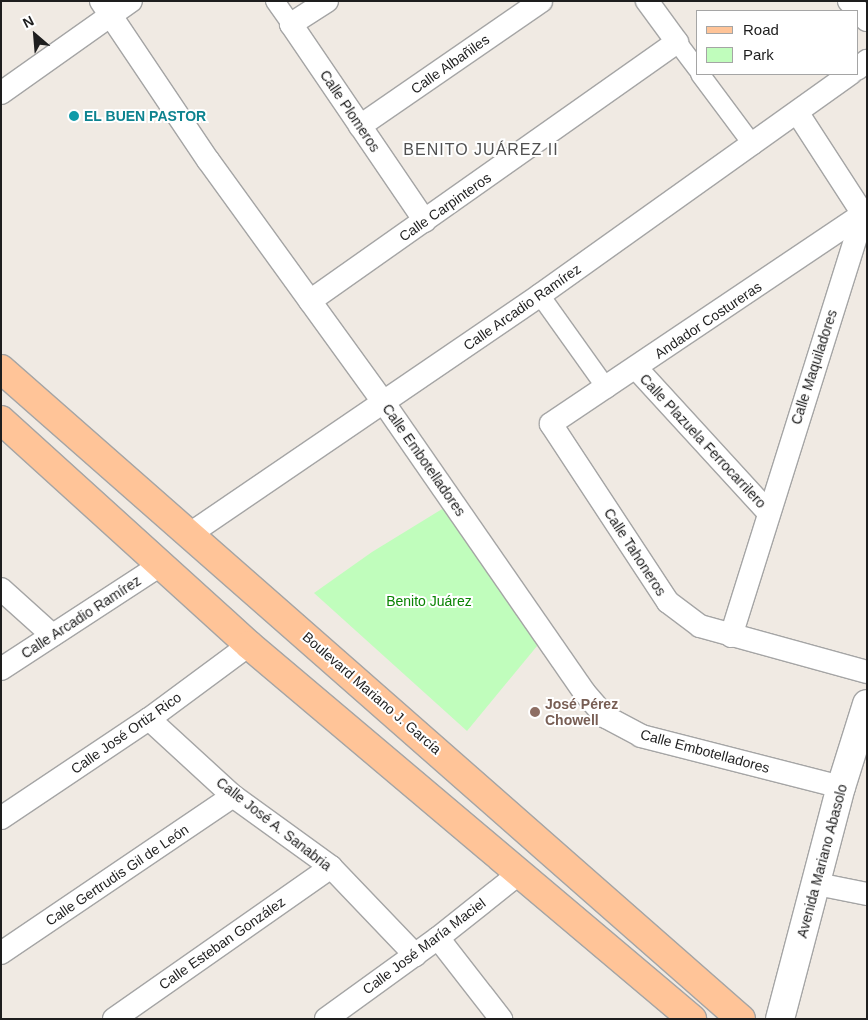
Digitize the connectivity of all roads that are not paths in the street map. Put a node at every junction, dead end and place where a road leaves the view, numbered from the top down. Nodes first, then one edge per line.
1 (131, 1) edge
2 (275, 1) edge
3 (327, 1) edge
4 (541, 1) edge
5 (647, 1) edge
6 (106, 8) edge
7 (858, 10) edge
8 (867, 20) edge
9 (291, 24) junction
10 (677, 42) junction
11 (696, 68) edge
12 (701, 75) edge
13 (849, 75) edge
14 (1, 93) edge
15 (797, 112) junction
16 (360, 126) junction
17 (753, 145) junction
18 (863, 214) junction
19 (425, 221) junction
20 (540, 295) junction
21 (310, 301) junction
22 (1, 369) edge
23 (637, 369) junction
24 (607, 389) junction
25 (384, 403) junction
26 (1, 420) edge
27 (551, 424) joint
28 (768, 512) junction
29 (190, 534) junction
30 (162, 564) junction
31 (1, 589) edge
32 (52, 635) junction
33 (731, 636) junction
34 (249, 644) junction
35 (1, 669) edge
36 (867, 672) edge
37 (867, 704) edge
38 (148, 719) junction
39 (841, 787) junction
40 (233, 796) junction
41 (1, 818) edge
42 (331, 867) junction
43 (521, 872) junction
44 (817, 884) junction
45 (867, 894) edge
46 (438, 938) junction
47 (1, 953) edge
48 (415, 955) junction
49 (114, 1019) edge
50 (326, 1019) edge
51 (501, 1019) edge
52 (692, 1019) edge
53 (741, 1019) edge
54 (780, 1019) edge

1 - 6 street
2 - 9 street, Calle Plomeros
3 - 9 street
4 - 16 street, Calle Albañiles
5 - 10 street
6 - 14 street
6 - 21 street, Calle Embotelladores
7 - 8 street
9 - 16 street, Calle Plomeros
10 - 11 street
10 - 19 street, Calle Carpinteros
12 - 17 street
13 - 15 street, Calle Arcadio Ramírez
15 - 17 street, Calle Arcadio Ramírez
15 - 18 street
16 - 19 street, Calle Plomeros
17 - 20 street, Calle Arcadio Ramírez
18 - 23 street, Andador Costureras
18 - 28 street, Calle Maquiladores
19 - 21 street, Calle Carpinteros
20 - 24 street
20 - 25 street, Calle Arcadio Ramírez
21 - 25 street, Calle Embotelladores
22 - 29 main road, Boulevard Mariano J. García
23 - 24 street, Andador Costureras
23 - 28 street, Calle Plazuela Ferrocarrilero
24 - 27 street, Andador Costureras
25 - 29 street, Calle Arcadio Ramírez
25 - 39 street, Calle Embotelladores
26 - 30 main road
27 - 33 street, Calle Tahoneros
28 - 33 street, Calle Maquiladores
29 - 53 main road, Boulevard Mariano J. García
30 - 32 street, Calle Arcadio Ramírez
30 - 34 main road
31 - 32 street
32 - 35 street, Calle Arcadio Ramírez
33 - 36 street, Calle Tahoneros
34 - 38 street, Calle José Ortiz Rico
34 - 43 main road
37 - 39 street, Avenida Mariano Abasolo
38 - 40 street, Calle José A. Sanabria
38 - 41 street, Calle José Ortiz Rico
39 - 44 street, Avenida Mariano Abasolo
40 - 42 street, Calle José A. Sanabria
40 - 47 street, Calle Gertrudis Gil de León
42 - 48 street, Calle José A. Sanabria
42 - 49 street, Calle Esteban González
43 - 46 street, Calle José María Maciel
43 - 52 main road
44 - 45 street
44 - 54 street, Avenida Mariano Abasolo
46 - 48 street, Calle José María Maciel
46 - 51 street
48 - 50 street, Calle José María Maciel

